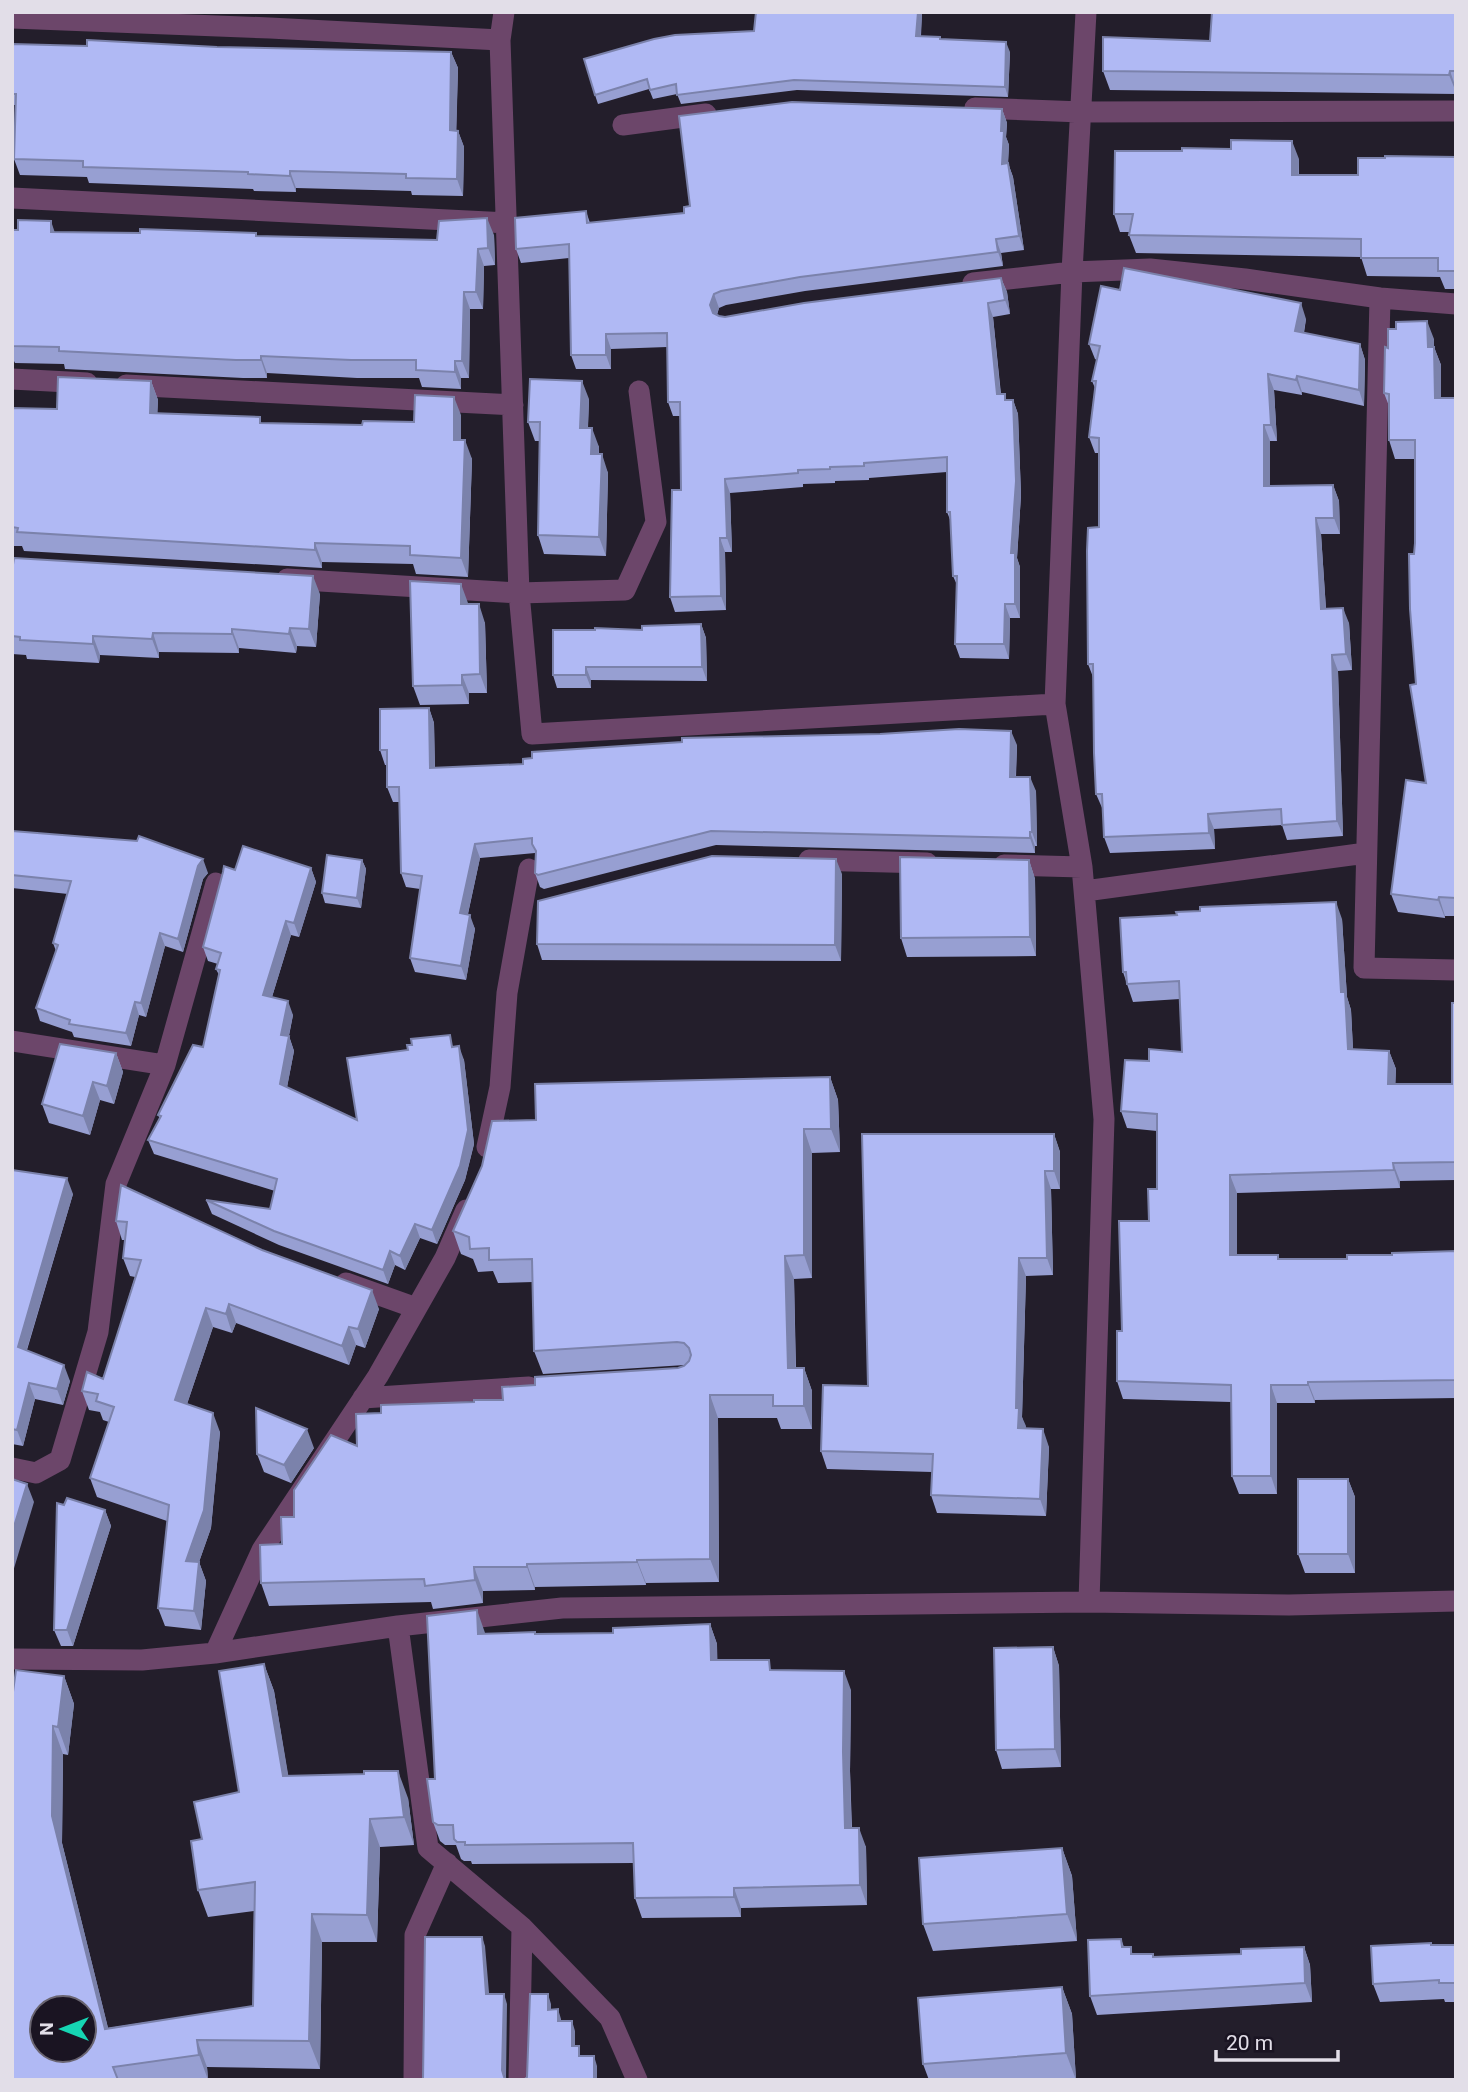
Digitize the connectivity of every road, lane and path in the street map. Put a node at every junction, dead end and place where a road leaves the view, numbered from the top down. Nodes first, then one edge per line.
1 (504, 12) edge
2 (1086, 12) edge
3 (12, 18) edge
4 (270, 20) edge
5 (500, 40) junction
6 (955, 107) edge
7 (730, 111) edge
8 (1082, 111) junction
9 (1456, 111) edge
10 (622, 125) dead end
11 (12, 198) edge
12 (508, 223) junction
13 (1072, 272) junction
14 (956, 285) edge
15 (1380, 298) junction
16 (1456, 304) edge
17 (12, 379) edge
18 (639, 391) dead end
19 (513, 405) junction
20 (273, 578) edge
21 (519, 593) junction
22 (1055, 704) junction
23 (1366, 853) junction
24 (784, 860) edge
25 (947, 863) edge
26 (988, 864) edge
27 (1083, 867) junction
28 (529, 869) dead end
29 (216, 883) dead end
30 (1085, 891) junction
31 (548, 901) edge
32 (522, 908) junction
33 (1456, 971) edge
34 (12, 1041) edge
35 (164, 1065) junction
36 (481, 1172) edge
37 (116, 1184) junction
38 (141, 1195) edge
39 (472, 1197) edge
40 (326, 1275) edge
41 (416, 1308) junction
42 (551, 1386) edge
43 (363, 1398) junction
44 (12, 1468) edge
45 (1456, 1601) edge
46 (1089, 1602) junction
47 (398, 1626) junction
48 (215, 1653) junction
49 (12, 1659) edge
50 (447, 1863) junction
51 (522, 1927) junction
52 (414, 2080) edge
53 (519, 2080) edge
54 (637, 2080) edge

1 - 5 street
2 - 8 street
3 - 4 street
4 - 5 street
5 - 12 street
6 - 8 street
7 - 10 street
8 - 9 street
8 - 13 street
11 - 12 street
12 - 19 street
13 - 14 street
13 - 15 street
13 - 22 street
15 - 16 street
15 - 23 street
17 - 19 street
18 - 21 street
19 - 21 street
20 - 21 street
21 - 22 street
22 - 27 street
23 - 30 street
23 - 33 street
24 - 25 street
26 - 27 street
27 - 30 street
28 - 32 street
29 - 35 street
30 - 46 street
31 - 32 street
32 - 36 street
34 - 35 street
35 - 37 street
37 - 38 street
37 - 44 street
39 - 41 street
40 - 41 street
41 - 43 street
42 - 43 street
43 - 48 street
45 - 46 street
46 - 47 street
47 - 48 street
47 - 50 street
48 - 49 street
50 - 51 street
50 - 52 street
51 - 53 street
51 - 54 street

